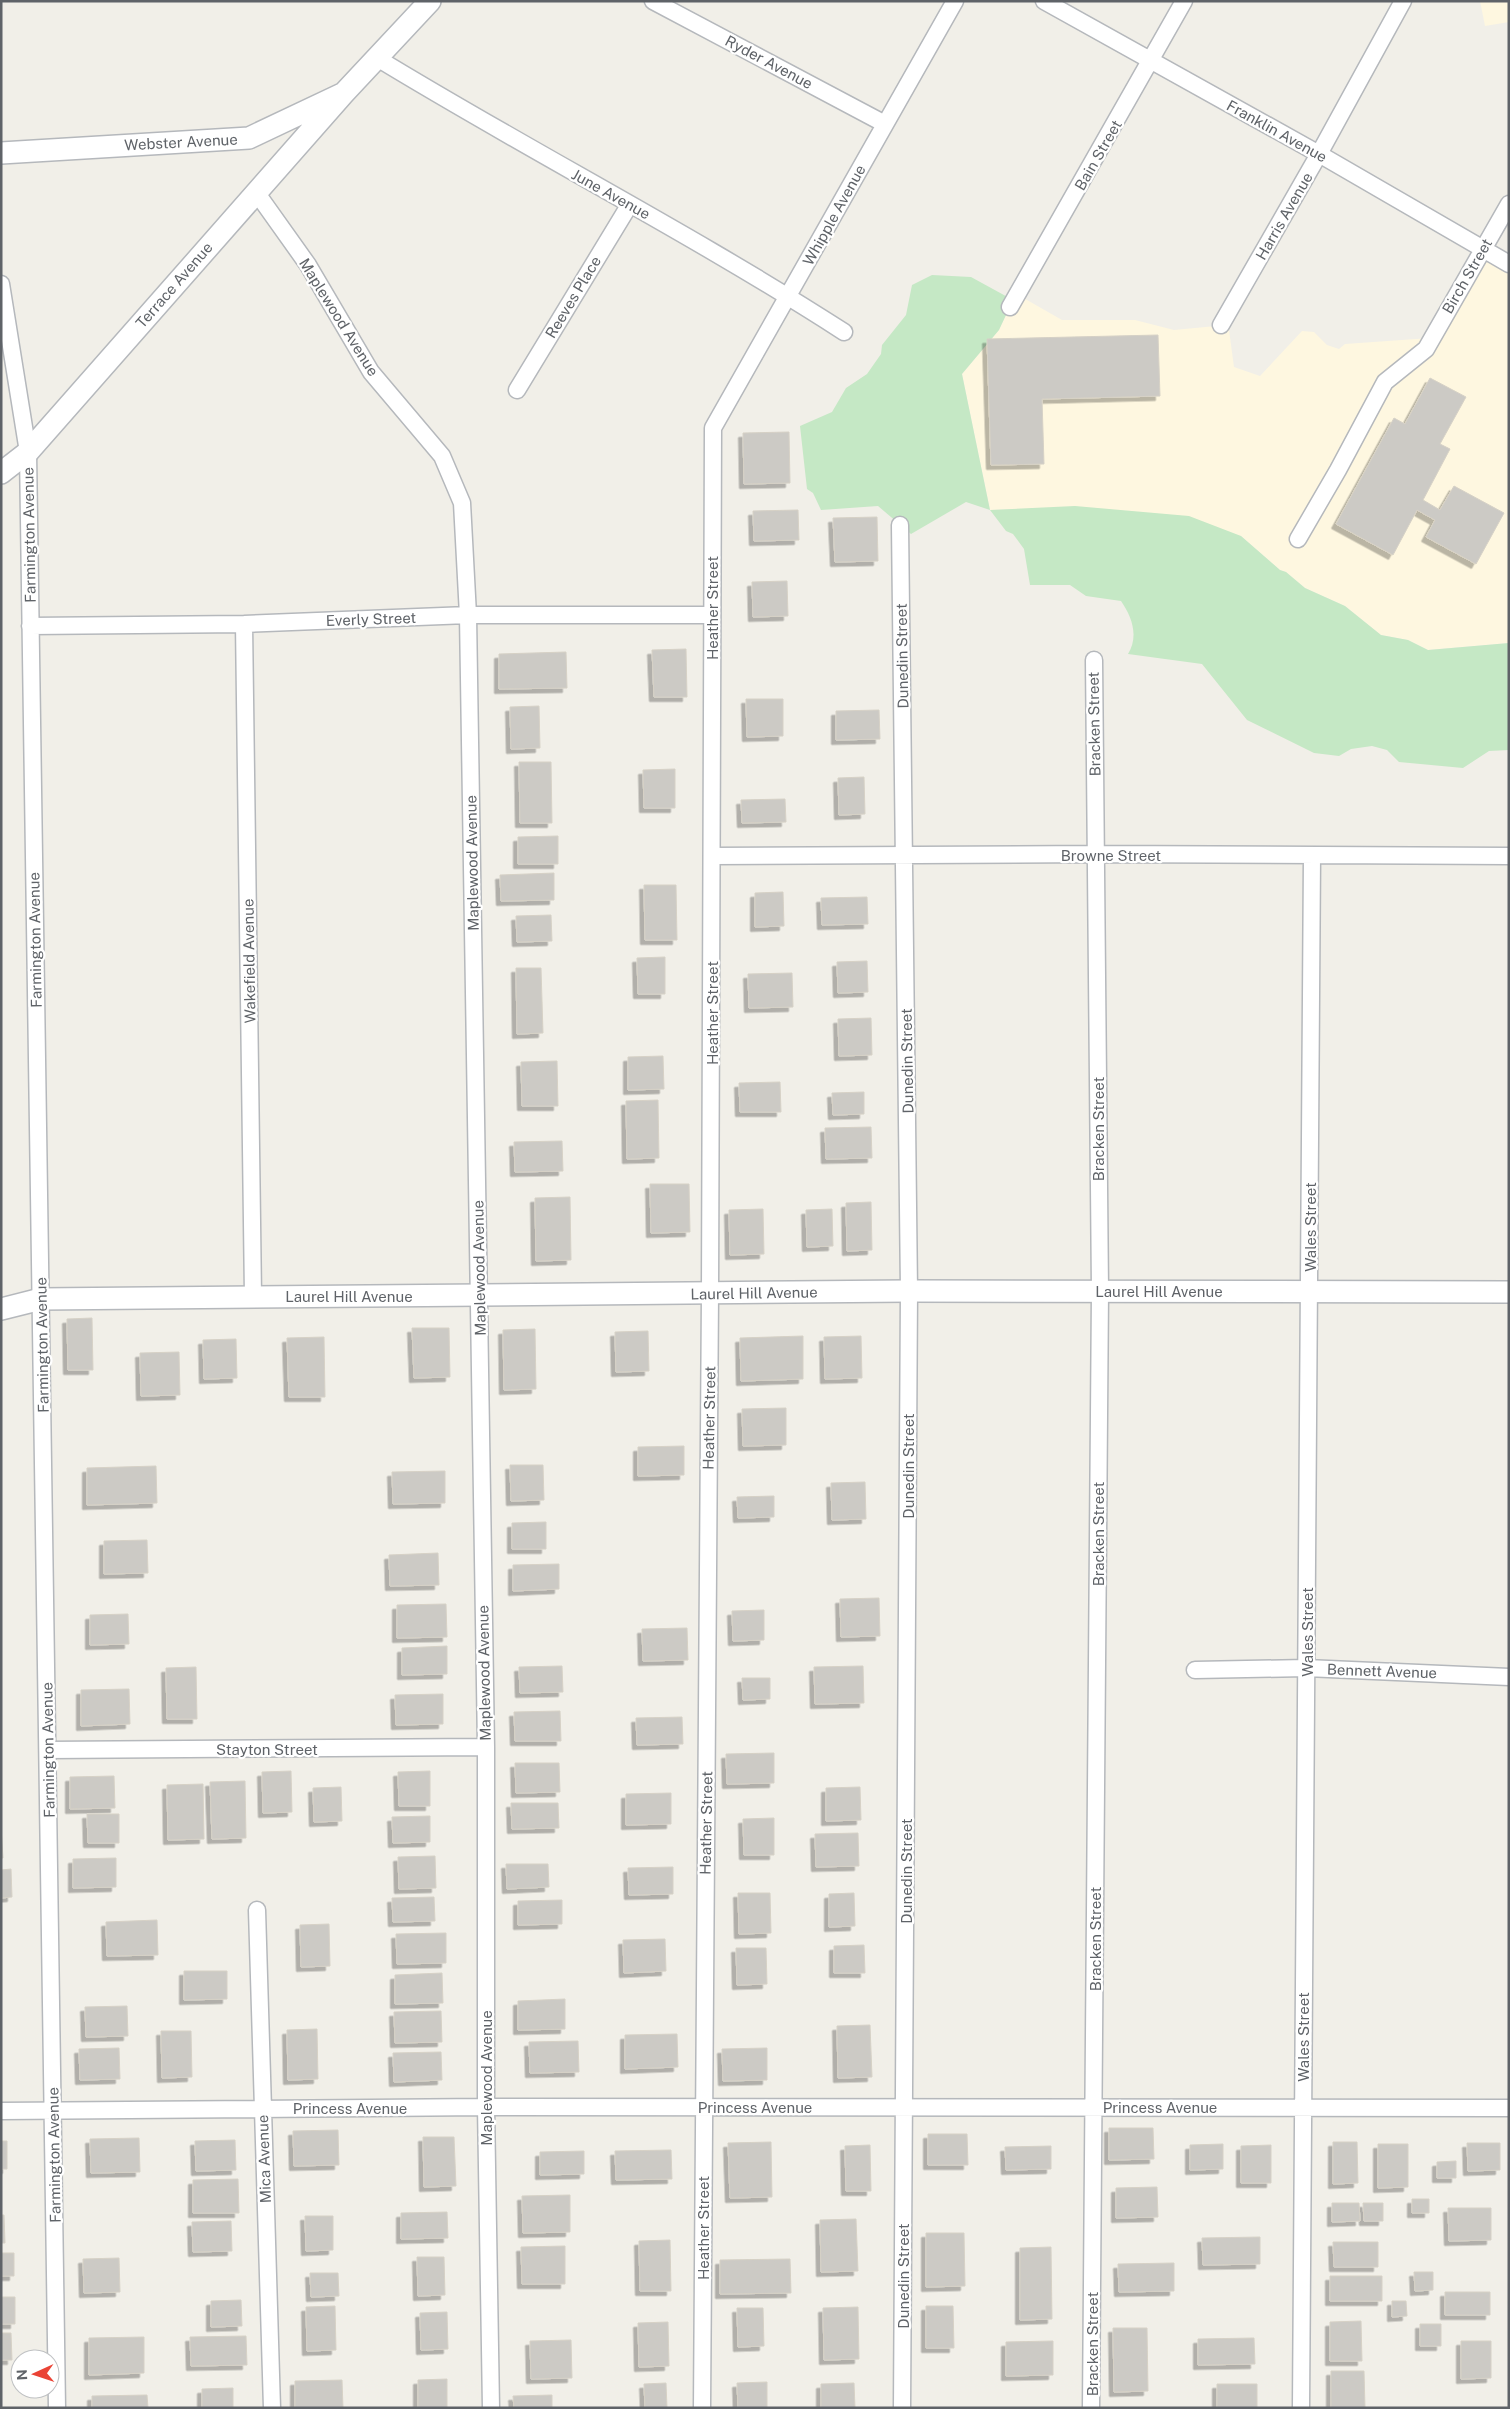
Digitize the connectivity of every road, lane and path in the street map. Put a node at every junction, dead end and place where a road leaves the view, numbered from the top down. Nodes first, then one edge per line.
1 (430, 1) edge
2 (653, 1) edge
3 (955, 1) edge
4 (1044, 1) edge
5 (1184, 1) edge
6 (1403, 1) edge
7 (377, 58) junction
8 (1152, 61) junction
9 (344, 94) junction
10 (885, 124) junction
11 (1, 153) edge
12 (1320, 154) junction
13 (256, 192) junction
14 (630, 204) junction
15 (1509, 204) edge
16 (1482, 250) junction
17 (1509, 264) edge
18 (1, 284) edge
19 (788, 296) junction
20 (1010, 308) dead end
21 (1221, 325) dead end
22 (844, 332) dead end
23 (517, 390) dead end
24 (713, 428) joint
25 (28, 452) junction
26 (1, 473) edge
27 (900, 525) dead end
28 (1298, 539) dead end
29 (468, 615) junction
30 (711, 615) junction
31 (244, 624) junction
32 (30, 626) junction
33 (1094, 660) dead end
34 (1096, 854) junction
35 (904, 855) junction
36 (713, 856) junction
37 (1312, 856) junction
38 (1509, 856) edge
39 (1309, 1290) junction
40 (909, 1291) junction
41 (1100, 1291) junction
42 (1509, 1292) edge
43 (710, 1293) junction
44 (479, 1296) junction
45 (253, 1297) junction
46 (41, 1299) junction
47 (1, 1309) edge
48 (1306, 1668) junction
49 (1196, 1670) dead end
50 (1509, 1677) edge
51 (486, 1747) junction
52 (48, 1750) junction
53 (257, 1910) dead end
54 (486, 2107) junction
55 (703, 2107) junction
56 (904, 2107) junction
57 (1094, 2107) junction
58 (1303, 2108) junction
59 (1509, 2108) edge
60 (262, 2109) junction
61 (53, 2110) junction
62 (1, 2111) edge
63 (58, 2408) edge
64 (272, 2408) edge
65 (491, 2408) edge
66 (702, 2408) edge
67 (902, 2408) edge
68 (1092, 2408) edge
69 (1300, 2408) edge

1 - 7 street, Webster Avenue
2 - 10 street, Ryder Avenue
3 - 10 street, Whipple Avenue
4 - 8 street, Franklin Avenue
5 - 8 street, Bain Street
6 - 12 street, Harris Avenue
7 - 9 street, Webster Avenue
7 - 14 street, June Avenue
8 - 12 street, Franklin Avenue
8 - 20 street, Bain Street
9 - 11 street, Webster Avenue
9 - 13 street, Terrace Avenue
10 - 19 street, Whipple Avenue
12 - 16 street, Franklin Avenue
12 - 21 street, Harris Avenue
13 - 25 street, Terrace Avenue
13 - 29 street, Maplewood Avenue
14 - 19 street, June Avenue
14 - 23 street, Reeves Place
15 - 16 street, Birch Street
16 - 17 street, Franklin Avenue
16 - 28 street, Birch Street
18 - 25 street, Farmington Avenue
19 - 22 street, June Avenue
19 - 24 street, Whipple Avenue
24 - 30 street, Heather Street
25 - 26 street, Terrace Avenue
25 - 32 street, Farmington Avenue
27 - 35 street, Dunedin Street
29 - 30 street, Everly Street
29 - 31 street, Everly Street
29 - 44 street, Maplewood Avenue
30 - 36 street, Heather Street
31 - 32 street, Everly Street
31 - 45 street, Wakefield Avenue
32 - 46 street, Farmington Avenue
33 - 34 street, Bracken Street
34 - 35 street, Browne Street
34 - 37 street, Browne Street
34 - 41 street, Bracken Street
35 - 36 street, Browne Street
35 - 40 street, Dunedin Street
36 - 43 street, Heather Street
37 - 38 street, Browne Street
37 - 39 street, Wales Street
39 - 41 street, Laurel Hill Avenue
39 - 42 street, Laurel Hill Avenue
39 - 48 street, Wales Street
40 - 41 street, Laurel Hill Avenue
40 - 43 street, Laurel Hill Avenue
40 - 56 street, Dunedin Street
41 - 57 street, Bracken Street
43 - 44 street, Laurel Hill Avenue
43 - 55 street, Heather Street
44 - 45 street, Laurel Hill Avenue
44 - 51 street, Maplewood Avenue
45 - 46 street, Laurel Hill Avenue
46 - 47 street, Laurel Hill Avenue
46 - 52 street, Farmington Avenue
48 - 49 street, Bennett Avenue
48 - 50 street, Bennett Avenue
48 - 58 street, Wales Street
51 - 52 street, Stayton Street
51 - 54 street, Maplewood Avenue
52 - 61 street, Farmington Avenue
53 - 60 street, Mica Avenue
54 - 55 street, Princess Avenue
54 - 60 street, Princess Avenue
54 - 65 street, Maplewood Avenue
55 - 56 street, Princess Avenue
55 - 66 street, Heather Street
56 - 57 street, Princess Avenue
56 - 67 street, Dunedin Street
57 - 58 street, Princess Avenue
57 - 68 street, Bracken Street
58 - 59 street, Princess Avenue
58 - 69 street, Wales Street
60 - 61 street, Princess Avenue
60 - 64 street, Mica Avenue
61 - 62 street, Princess Avenue
61 - 63 street, Farmington Avenue

